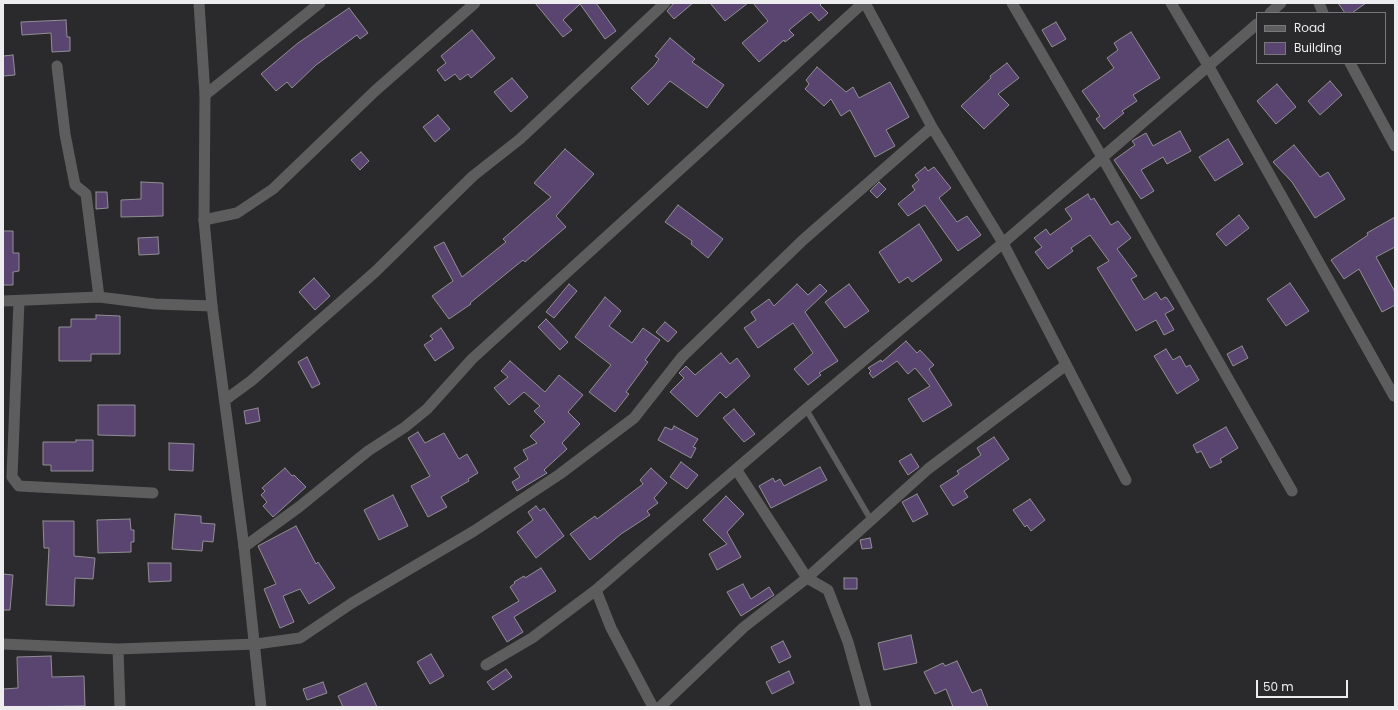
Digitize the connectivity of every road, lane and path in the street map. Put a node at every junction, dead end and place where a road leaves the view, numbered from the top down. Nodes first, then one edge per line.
1 (199, 3) edge
2 (320, 3) edge
3 (475, 3) edge
4 (665, 3) edge
5 (864, 3) edge
6 (1012, 3) edge
7 (1171, 3) edge
8 (1281, 3) edge
9 (1271, 12) edge
10 (1256, 25) edge
11 (1351, 64) edge
12 (57, 66) dead end
13 (1209, 67) junction
14 (205, 95) junction
15 (932, 127) junction
16 (1395, 146) edge
17 (1102, 156) junction
18 (204, 220) junction
19 (1003, 242) junction
20 (99, 297) junction
21 (3, 301) edge
22 (19, 301) junction
23 (212, 306) junction
24 (1066, 365) junction
25 (1394, 396) edge
26 (225, 400) junction
27 (806, 409) junction
28 (736, 469) junction
29 (1126, 480) dead end
30 (1292, 491) dead end
31 (153, 493) dead end
32 (871, 520) junction
33 (244, 547) junction
34 (807, 578) junction
35 (596, 590) junction
36 (3, 644) edge
37 (256, 644) junction
38 (118, 649) junction
39 (486, 665) dead end
40 (120, 707) edge
41 (262, 707) edge
42 (653, 707) edge
43 (660, 707) edge
44 (866, 707) edge

1 - 14 street
2 - 14 street
3 - 18 street
4 - 26 street
5 - 15 street
5 - 33 street
6 - 17 street
7 - 13 street
8 - 9 street
10 - 13 street
11 - 16 street
12 - 20 street
13 - 17 street
13 - 25 street
14 - 18 street
15 - 19 street
15 - 37 street
17 - 19 street
17 - 30 street
18 - 23 street
19 - 24 street
19 - 27 street
20 - 22 street
20 - 23 street
21 - 22 street
22 - 31 street
23 - 26 street
24 - 29 street
24 - 32 street
26 - 33 street
27 - 28 street
27 - 32 lane
28 - 34 street
28 - 35 street
32 - 34 street
33 - 37 street
34 - 43 street
34 - 44 street
35 - 39 street
35 - 42 street
36 - 38 street
37 - 38 street
37 - 41 street
38 - 40 street

